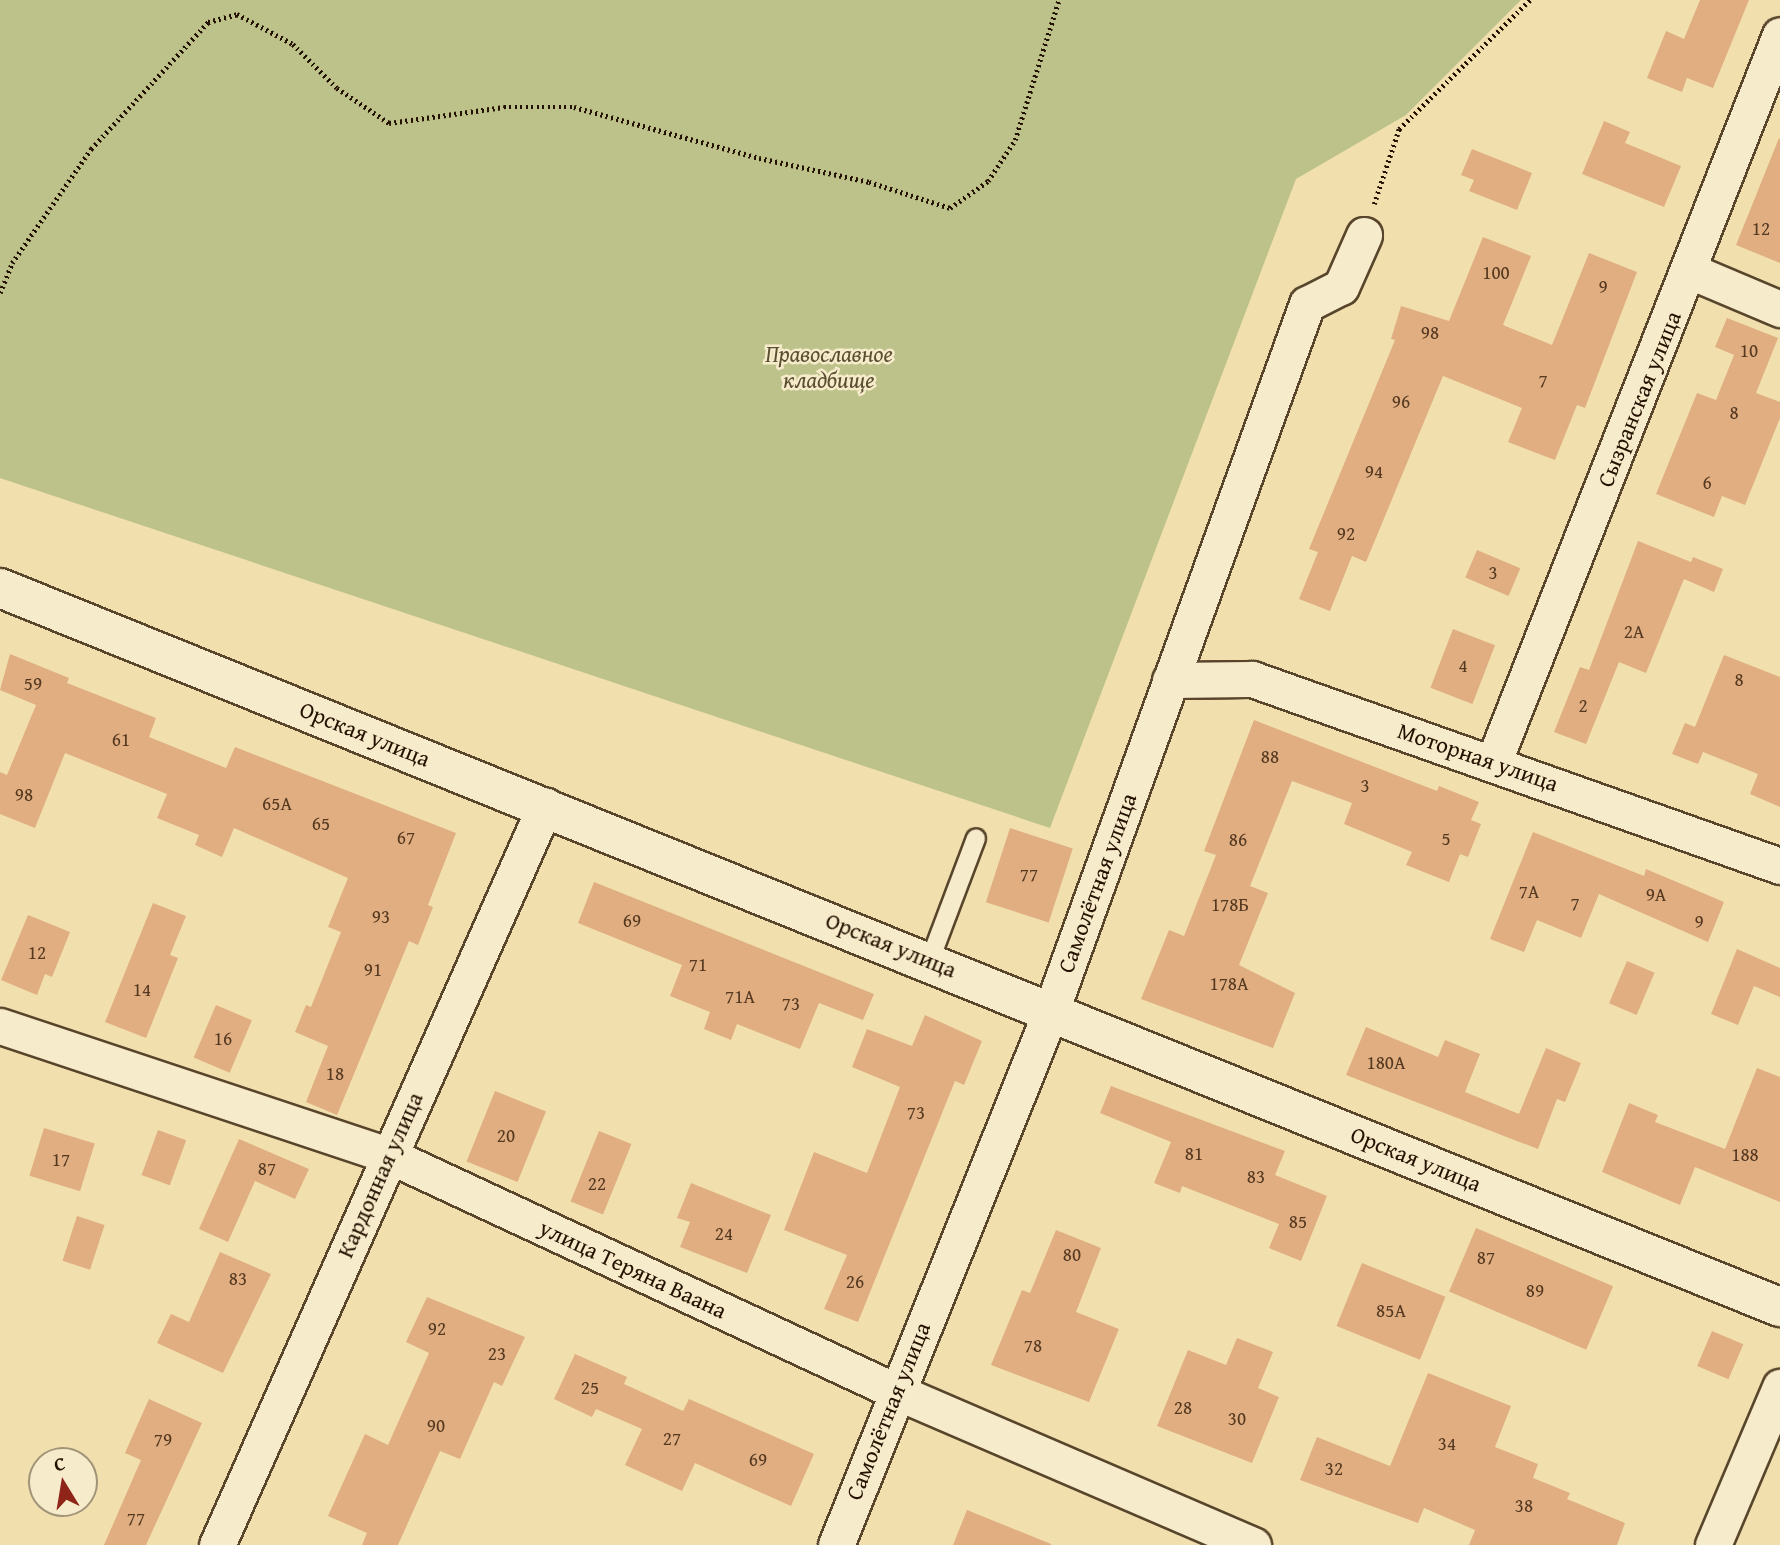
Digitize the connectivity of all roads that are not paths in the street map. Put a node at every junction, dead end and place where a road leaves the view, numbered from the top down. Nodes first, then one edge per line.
1 (1780, 34) edge
2 (1364, 235) road end
3 (1690, 271) junction
4 (1780, 309) edge
5 (0, 588) edge
6 (1170, 680) junction
7 (1494, 761) junction
8 (545, 806) junction
9 (976, 838) dead end
10 (1780, 866) edge
11 (930, 960) junction
12 (1051, 1011) junction
13 (0, 1026) edge
14 (388, 1155) junction
15 (1780, 1307) edge
16 (1780, 1387) edge
17 (895, 1391) junction
18 (217, 1545) edge
19 (836, 1545) edge
20 (1253, 1545) edge
21 (1713, 1545) edge

1 - 3 street, Сызранская улица
2 - 6 street, Самолётная улица
3 - 4 street
3 - 7 street, Сызранская улица
5 - 8 main road, Орская улица
6 - 7 street, Моторная улица
6 - 12 street, Самолётная улица
7 - 10 street, Моторная улица
8 - 11 main road, Орская улица
8 - 14 street, Кардонная улица
9 - 11 lane
11 - 12 main road, Орская улица
12 - 15 main road, Орская улица
12 - 17 street, Самолётная улица
13 - 14 street, улица Теряна Ваана
14 - 17 street, улица Теряна Ваана
14 - 18 street, Кардонная улица
16 - 21 street
17 - 19 street, Самолётная улица
17 - 20 street, улица Теряна Ваана

